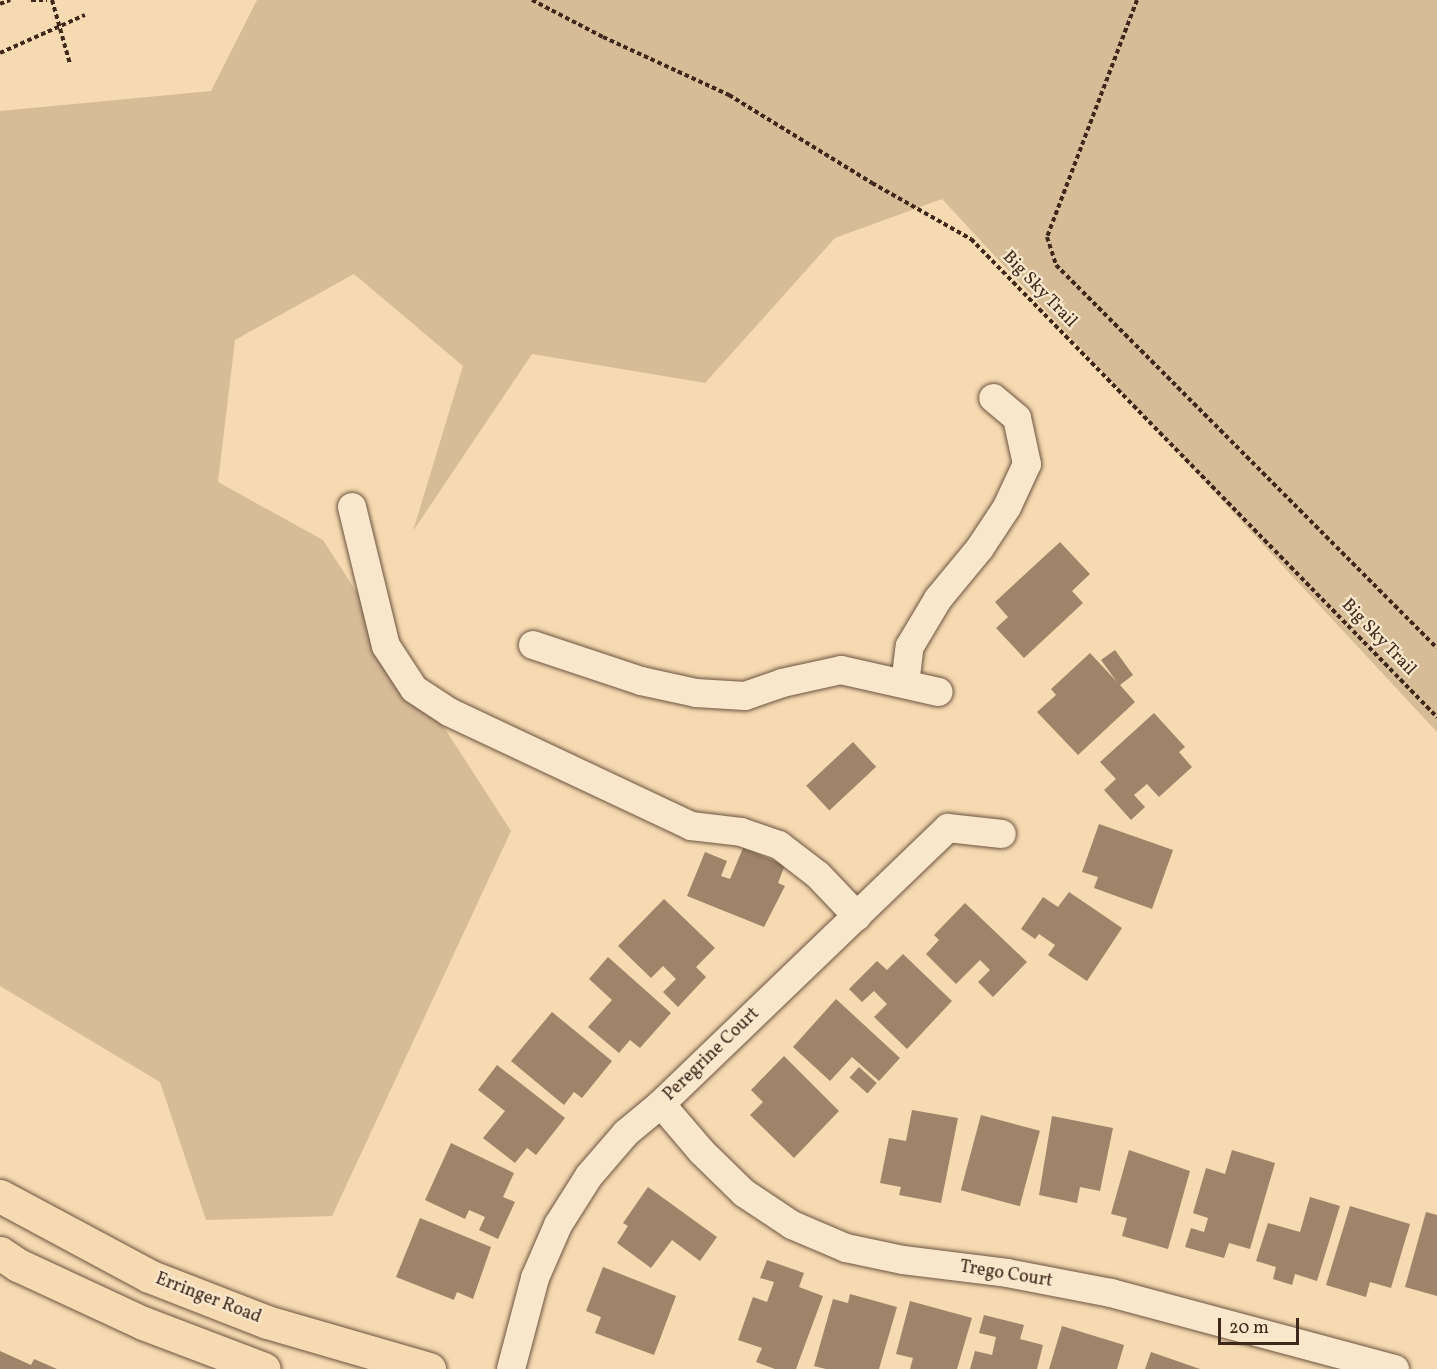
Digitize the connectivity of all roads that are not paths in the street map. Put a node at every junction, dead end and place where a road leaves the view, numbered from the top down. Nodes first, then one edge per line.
1 (993, 398) dead end
2 (352, 507) dead end
3 (533, 645) dead end
4 (905, 684) junction
5 (939, 692) dead end
6 (1002, 834) dead end
7 (857, 916) junction
8 (661, 1104) junction
9 (0, 1196) edge
10 (0, 1253) edge
11 (264, 1369) edge
12 (429, 1369) edge
13 (511, 1369) edge
14 (1395, 1369) edge

1 - 4 street
2 - 7 street
3 - 4 street
4 - 5 street
6 - 7 street, Peregrine Court
7 - 8 street, Peregrine Court
8 - 13 street, Peregrine Court
8 - 14 street, Trego Court
9 - 12 main road, Erringer Road
10 - 11 main road

